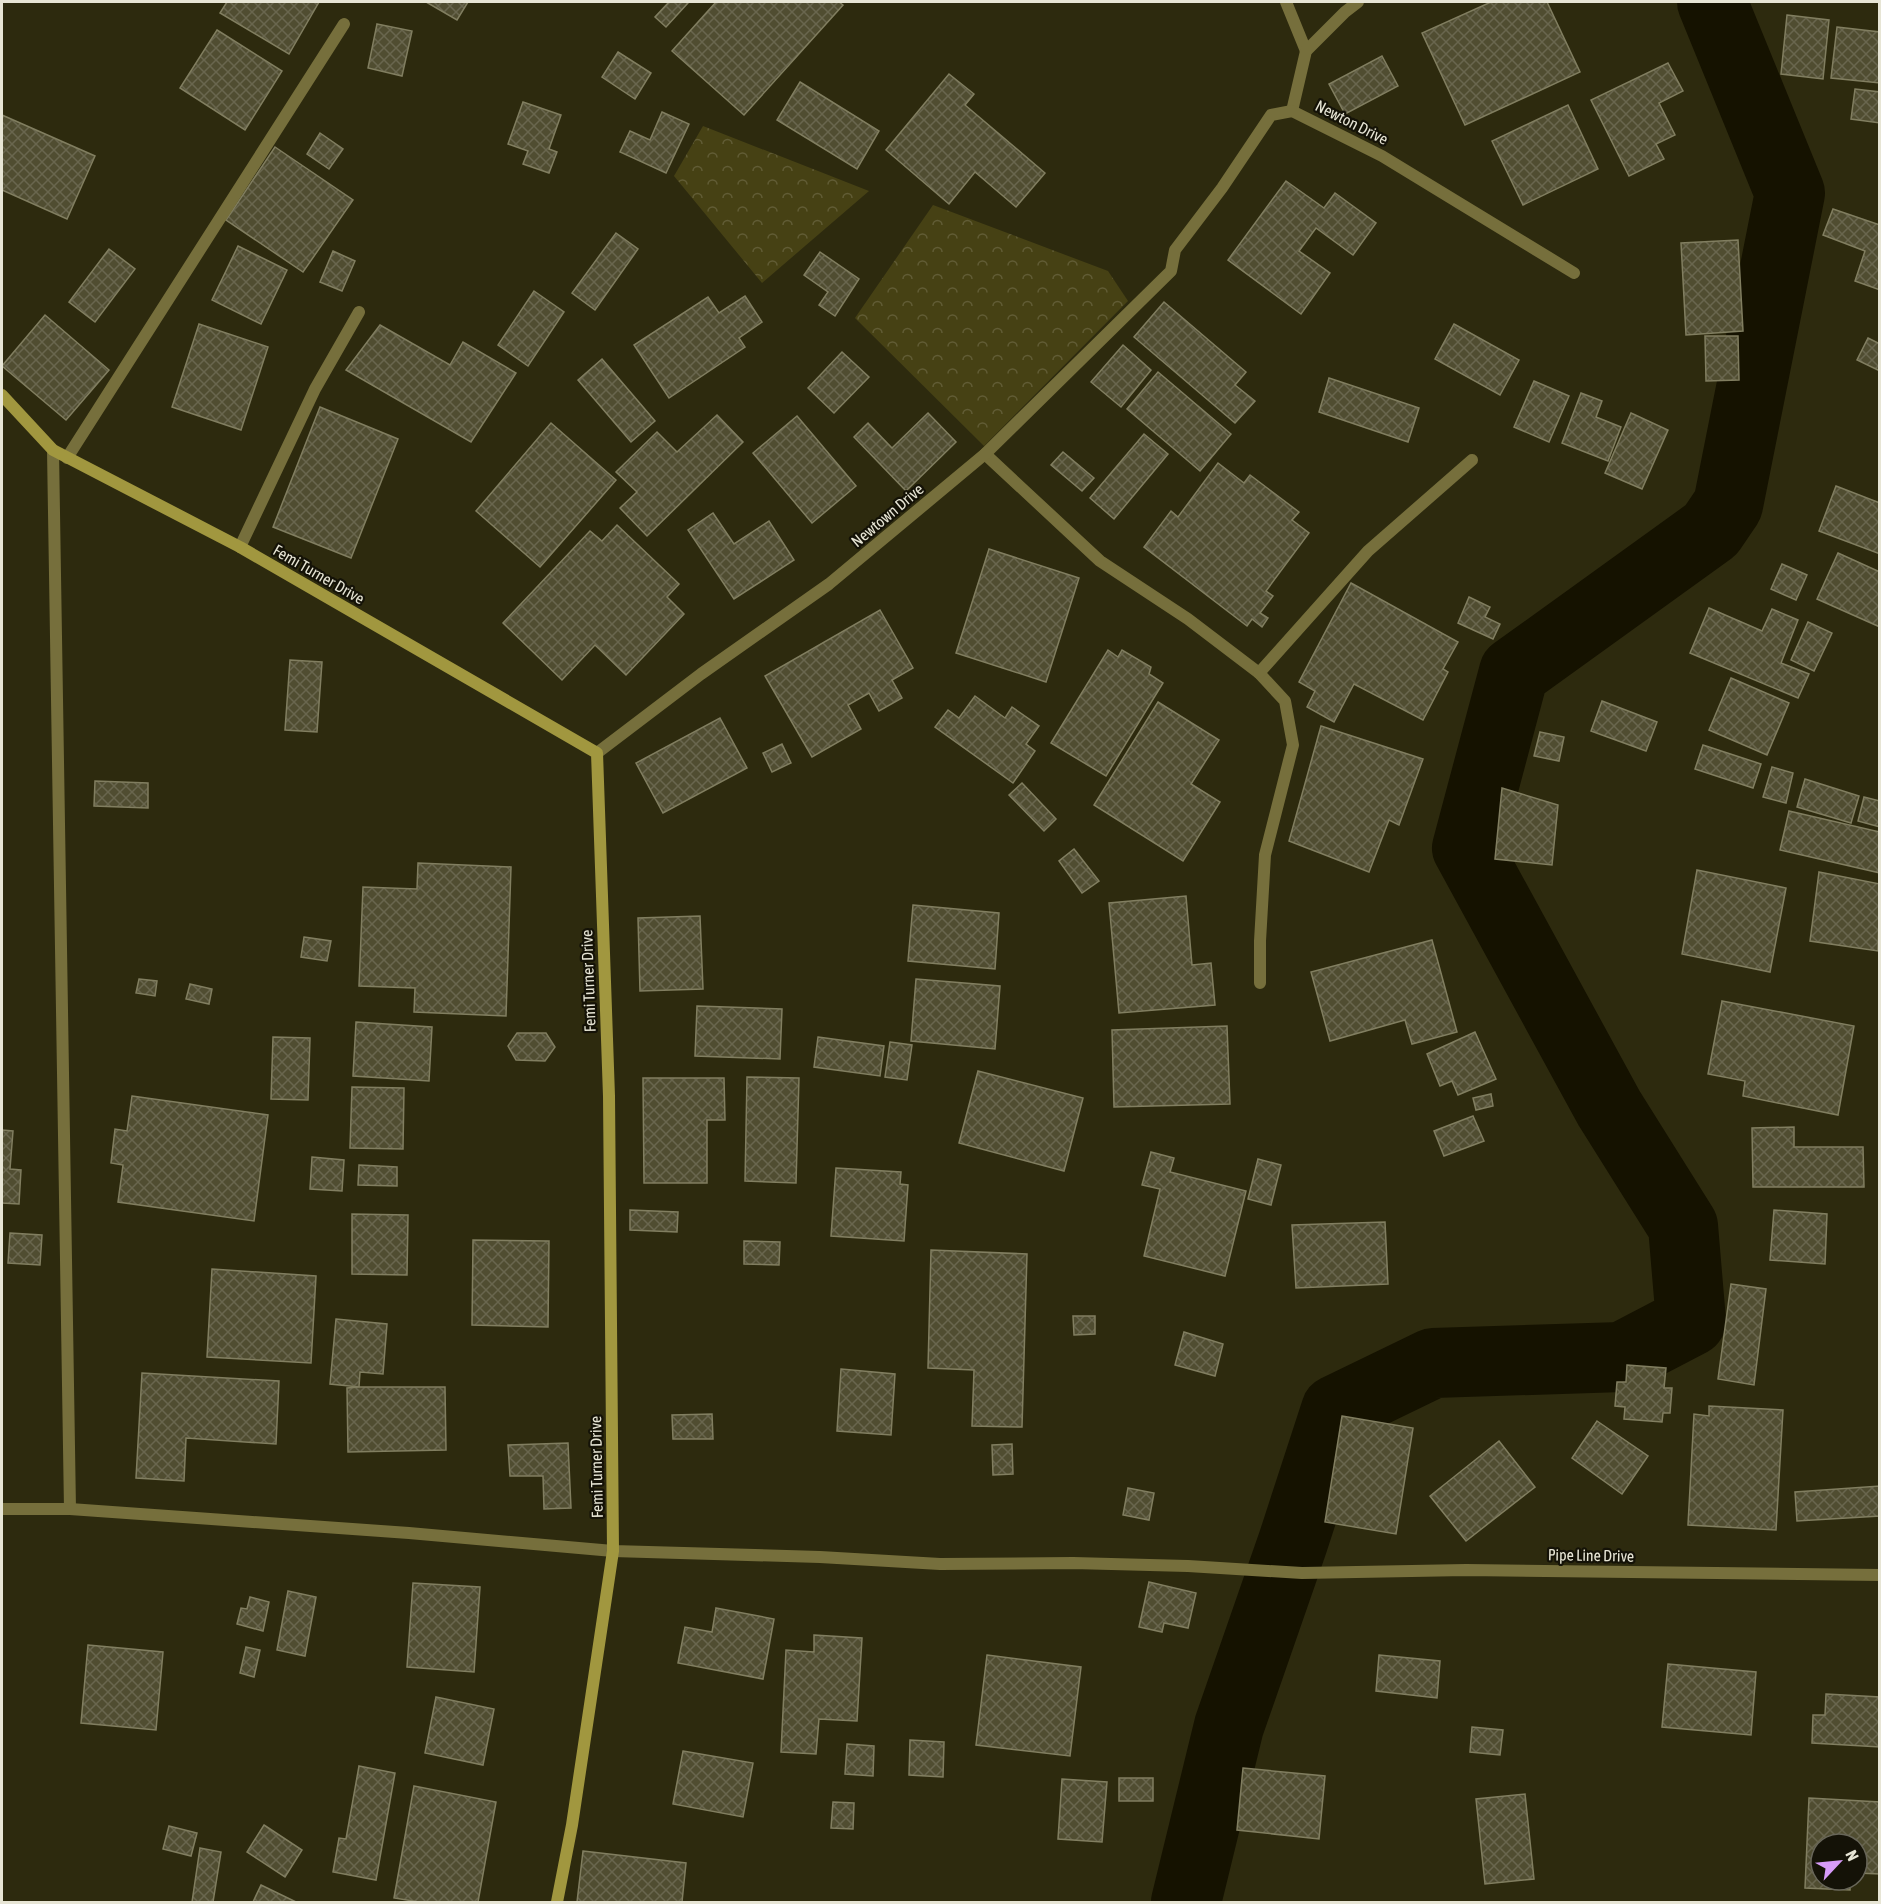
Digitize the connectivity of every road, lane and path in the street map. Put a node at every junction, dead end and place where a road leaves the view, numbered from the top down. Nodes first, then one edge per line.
1 (1286, 2) edge
2 (1358, 2) edge
3 (344, 24) dead end
4 (1306, 51) junction
5 (1292, 111) junction
6 (1171, 271) joint
7 (1574, 273) dead end
8 (359, 312) dead end
9 (2, 395) edge
10 (53, 450) junction
11 (985, 454) junction
12 (67, 458) junction
13 (1472, 460) dead end
14 (240, 548) junction
15 (1259, 673) junction
16 (597, 753) junction
17 (1260, 983) dead end
18 (2, 1509) edge
19 (70, 1509) junction
20 (613, 1551) junction
21 (1880, 1575) edge
22 (557, 1902) edge

1 - 4 street
2 - 4 street
3 - 12 street
4 - 5 street
5 - 6 street, Newton Drive
5 - 7 street, Newton Drive
6 - 11 street, Newtown Drive
8 - 14 street
9 - 10 street, Femi Turner Drive
10 - 12 street, Femi Turner Drive
10 - 19 street
11 - 15 street
11 - 16 street, Newtown Drive
12 - 14 street, Femi Turner Drive
13 - 15 street
14 - 16 street, Femi Turner Drive
15 - 17 street
16 - 20 street, Femi Turner Drive
18 - 19 street, Pipe Line Drive
19 - 20 street, Pipe Line Drive
20 - 21 street, Pipe Line Drive
20 - 22 street, Femi Turner Drive

